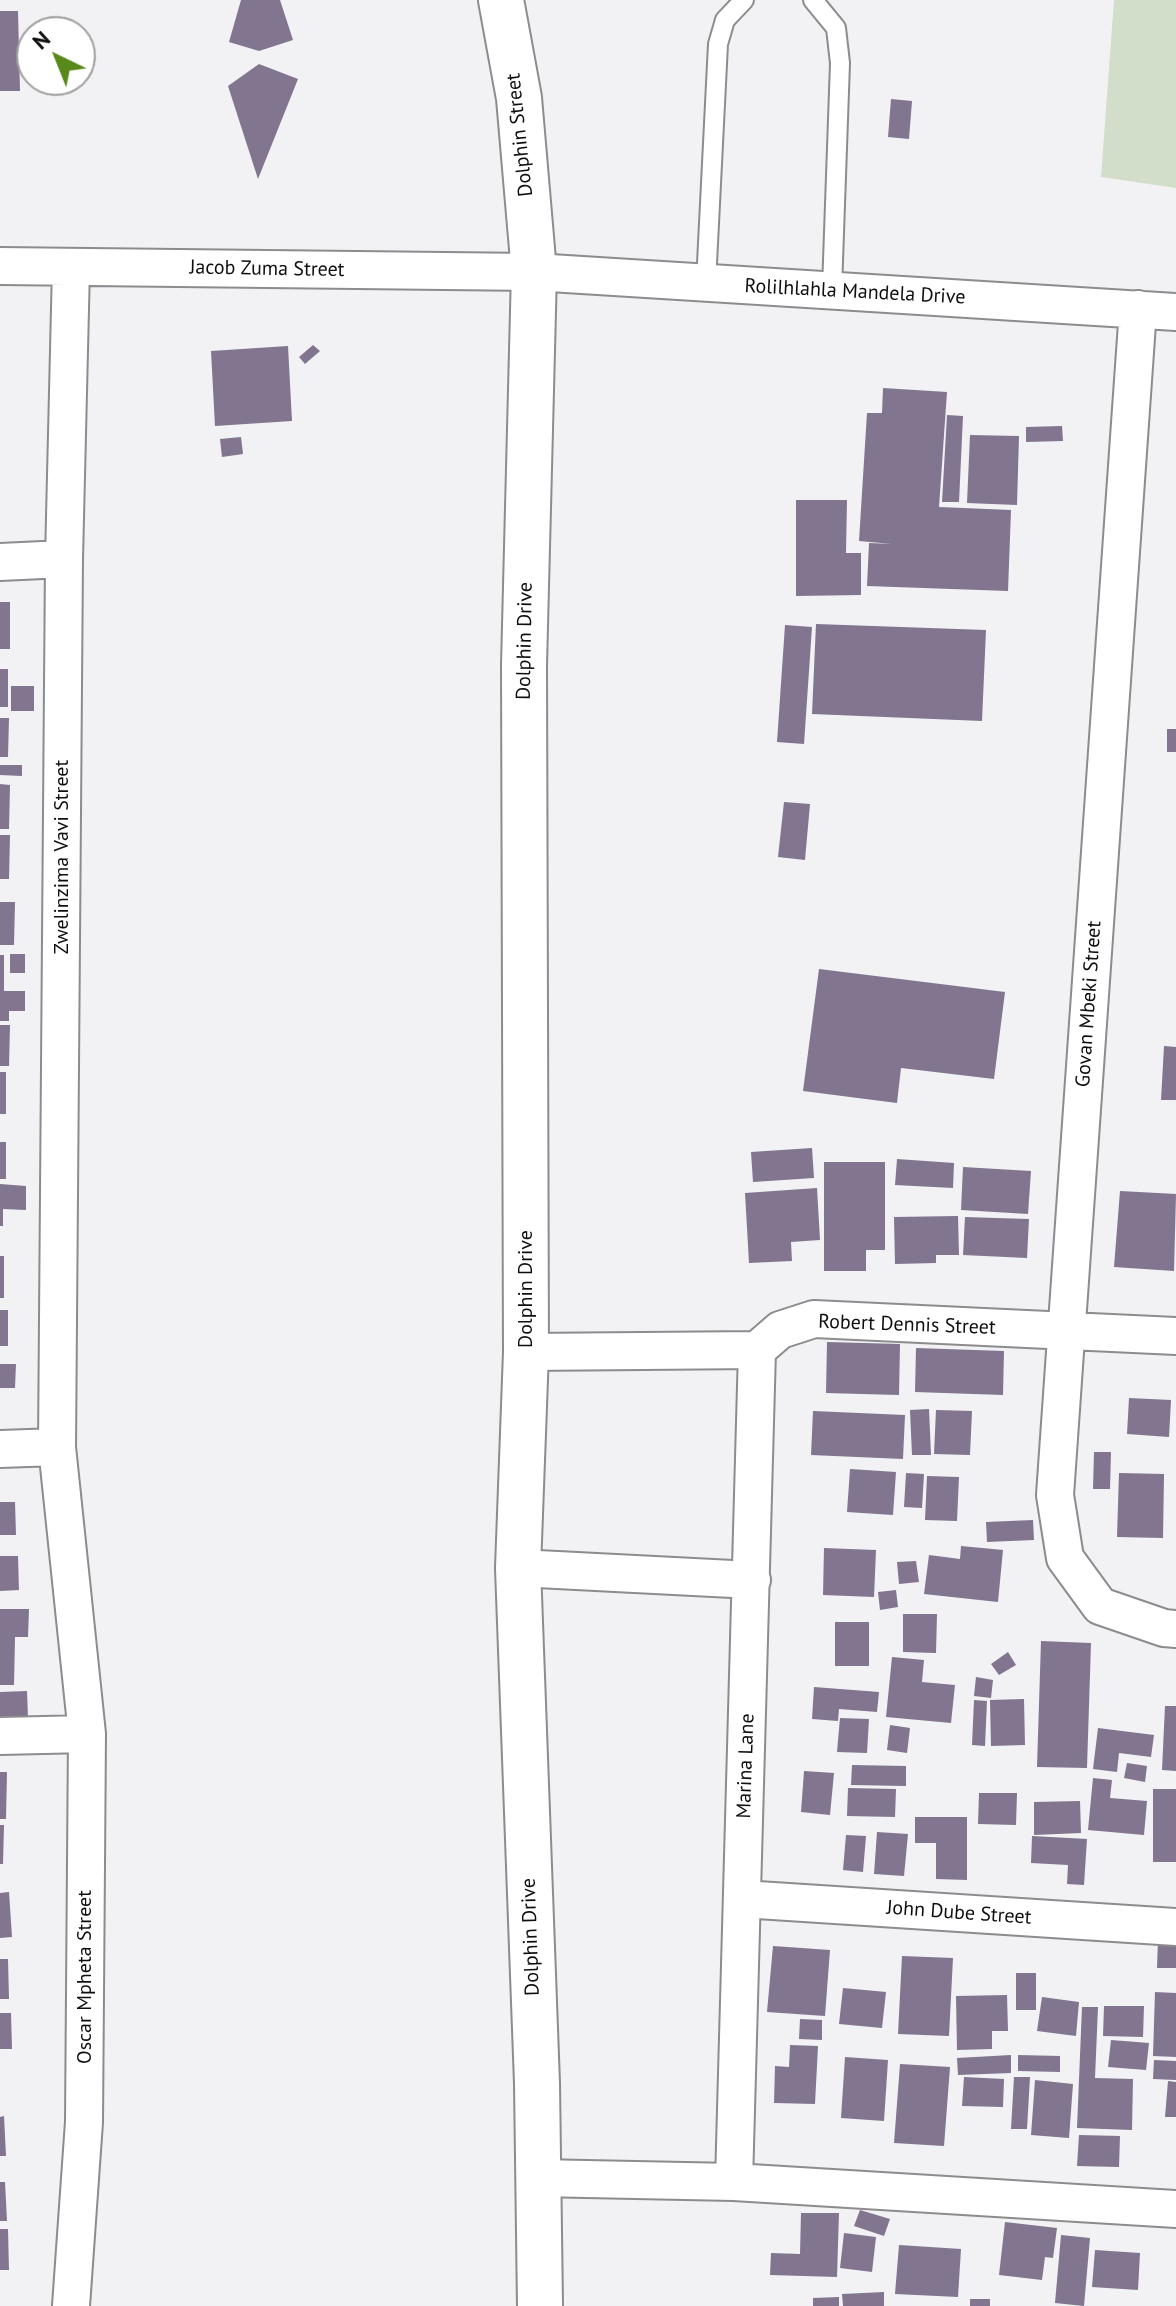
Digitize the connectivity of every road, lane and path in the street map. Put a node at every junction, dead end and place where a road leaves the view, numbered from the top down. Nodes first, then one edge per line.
1 (501, 0) edge
2 (744, 0) edge
3 (813, 0) edge
4 (0, 266) edge
5 (71, 267) junction
6 (534, 272) junction
7 (706, 283) junction
8 (832, 289) junction
9 (1138, 309) junction
10 (1176, 312) edge
11 (64, 559) junction
12 (0, 562) edge
13 (1066, 1331) junction
14 (1176, 1336) edge
15 (757, 1350) junction
16 (526, 1352) junction
17 (57, 1447) junction
18 (0, 1449) edge
19 (518, 1568) junction
20 (752, 1580) junction
21 (1176, 1629) edge
22 (87, 1734) junction
23 (0, 1736) edge
24 (742, 1899) junction
25 (1176, 1927) edge
26 (537, 2178) junction
27 (734, 2182) junction
28 (1176, 2209) edge
29 (71, 2306) edge
30 (540, 2306) edge

1 - 6 street, Dolphin Street
2 - 7 lane
3 - 8 lane
4 - 5 street, Jacob Zuma Street
5 - 6 street, Jacob Zuma Street
5 - 11 street, Zwelinzima Vavi Street
6 - 7 street, Rolilhlahla Mandela Drive
6 - 16 street, Dolphin Drive
7 - 8 street, Rolilhlahla Mandela Drive
8 - 9 street, Rolilhlahla Mandela Drive
9 - 10 street, Rolilhlahla Mandela Drive
9 - 13 street, Govan Mbeki Street
11 - 12 street
11 - 17 street, Zwelinzima Vavi Street
13 - 14 street, Robert Dennis Street
13 - 15 street, Robert Dennis Street
13 - 21 street, Govan Mbeki Street
15 - 16 street
15 - 20 street, Marina Lane
16 - 19 street, Dolphin Drive
17 - 18 street
17 - 22 street, Zwelinzima Vavi Street
19 - 20 street
19 - 26 street, Dolphin Drive
20 - 24 street, Marina Lane
22 - 23 street
22 - 29 street, Oscar Mpheta Street
24 - 25 street, John Dube Street
24 - 27 street, Marina Lane
26 - 27 street
26 - 30 street, Dolphin Drive
27 - 28 street

